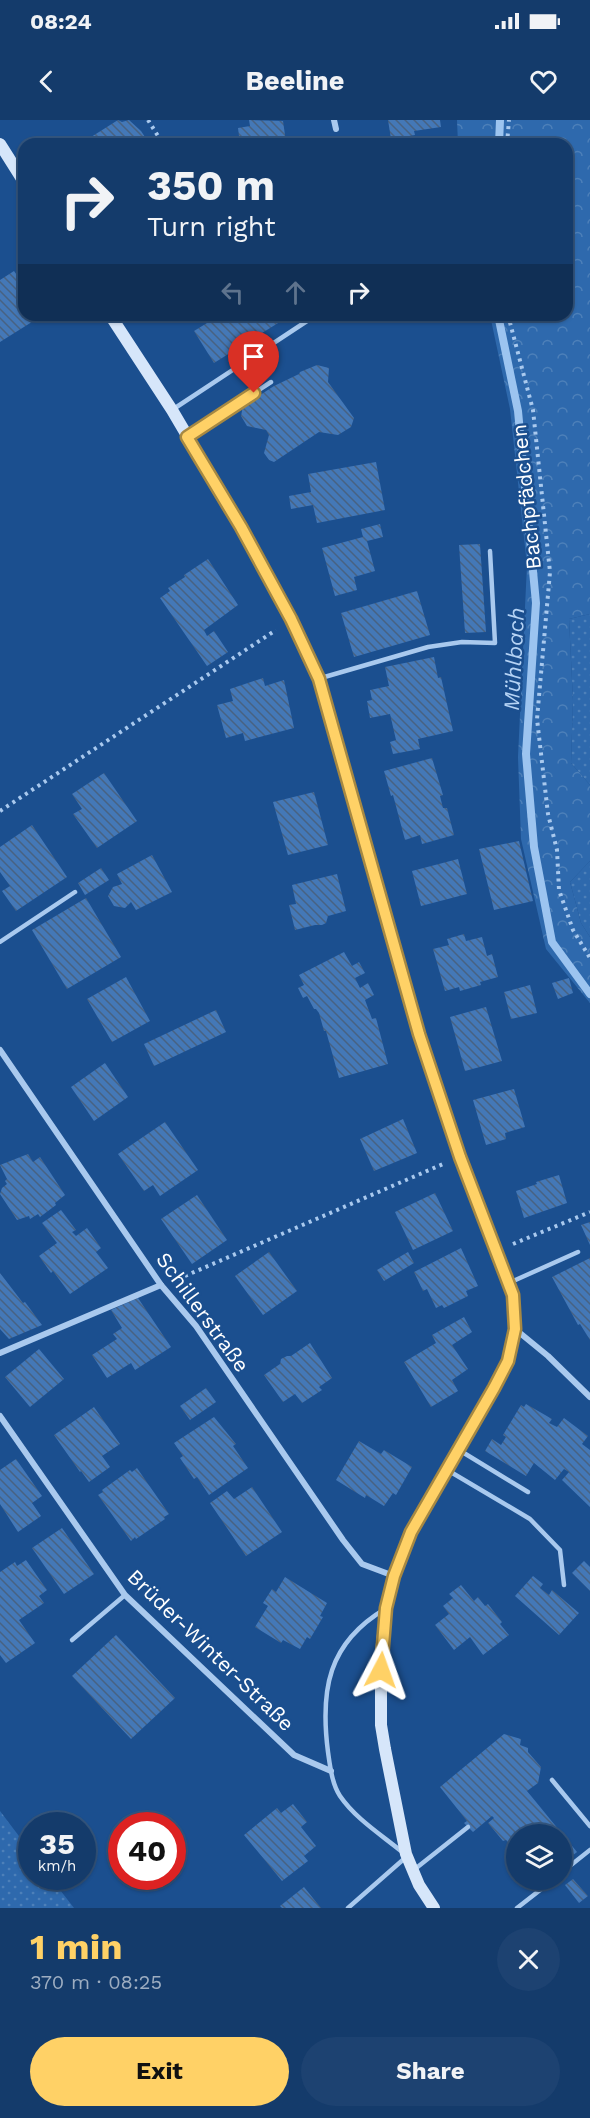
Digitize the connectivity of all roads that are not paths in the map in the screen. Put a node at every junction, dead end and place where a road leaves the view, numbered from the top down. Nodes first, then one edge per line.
1 (334, 120) edge
2 (336, 129) dead end
3 (0, 144) edge
4 (18, 172) edge
5 (114, 321) edge
6 (307, 321) dead end
7 (271, 382) dead end
8 (172, 410) junction
9 (187, 437) junction
10 (490, 551) dead end
11 (319, 679) junction
12 (75, 892) dead end
13 (0, 942) edge
14 (0, 1050) edge
15 (578, 1252) dead end
16 (508, 1283) junction
17 (161, 1285) junction
18 (515, 1329) junction
19 (0, 1353) edge
20 (590, 1397) edge
21 (0, 1416) edge
22 (459, 1450) junction
23 (447, 1469) junction
24 (528, 1492) dead end
25 (394, 1576) junction
26 (564, 1585) dead end
27 (125, 1595) junction
28 (386, 1608) junction
29 (72, 1640) dead end
30 (331, 1771) junction
31 (552, 1780) dead end
32 (590, 1826) edge
33 (468, 1827) dead end
34 (590, 1850) edge
35 (406, 1855) junction
36 (572, 1864) edge
37 (412, 1870) junction
38 (540, 1890) edge
39 (348, 1908) edge
40 (434, 1908) edge
41 (517, 1908) edge

1 - 2 street
3 - 4 street
5 - 8 street
6 - 8 lane
7 - 9 lane
8 - 9 street
9 - 11 street
10 - 11 lane
11 - 16 street
12 - 13 lane
14 - 17 street, Schillerstraße
15 - 16 lane
16 - 18 street
17 - 19 street
17 - 25 street, Schillerstraße
18 - 20 street
18 - 22 street
21 - 27 street, Brüder-Winter-Straße
22 - 23 street
22 - 24 lane
23 - 25 street
23 - 26 lane
25 - 28 street
27 - 29 lane
27 - 30 street, Brüder-Winter-Straße
28 - 30 lane
28 - 35 street
30 - 35 lane
31 - 32 lane
33 - 37 lane
34 - 36 lane
35 - 37 street
35 - 39 lane
37 - 40 street
38 - 41 lane

